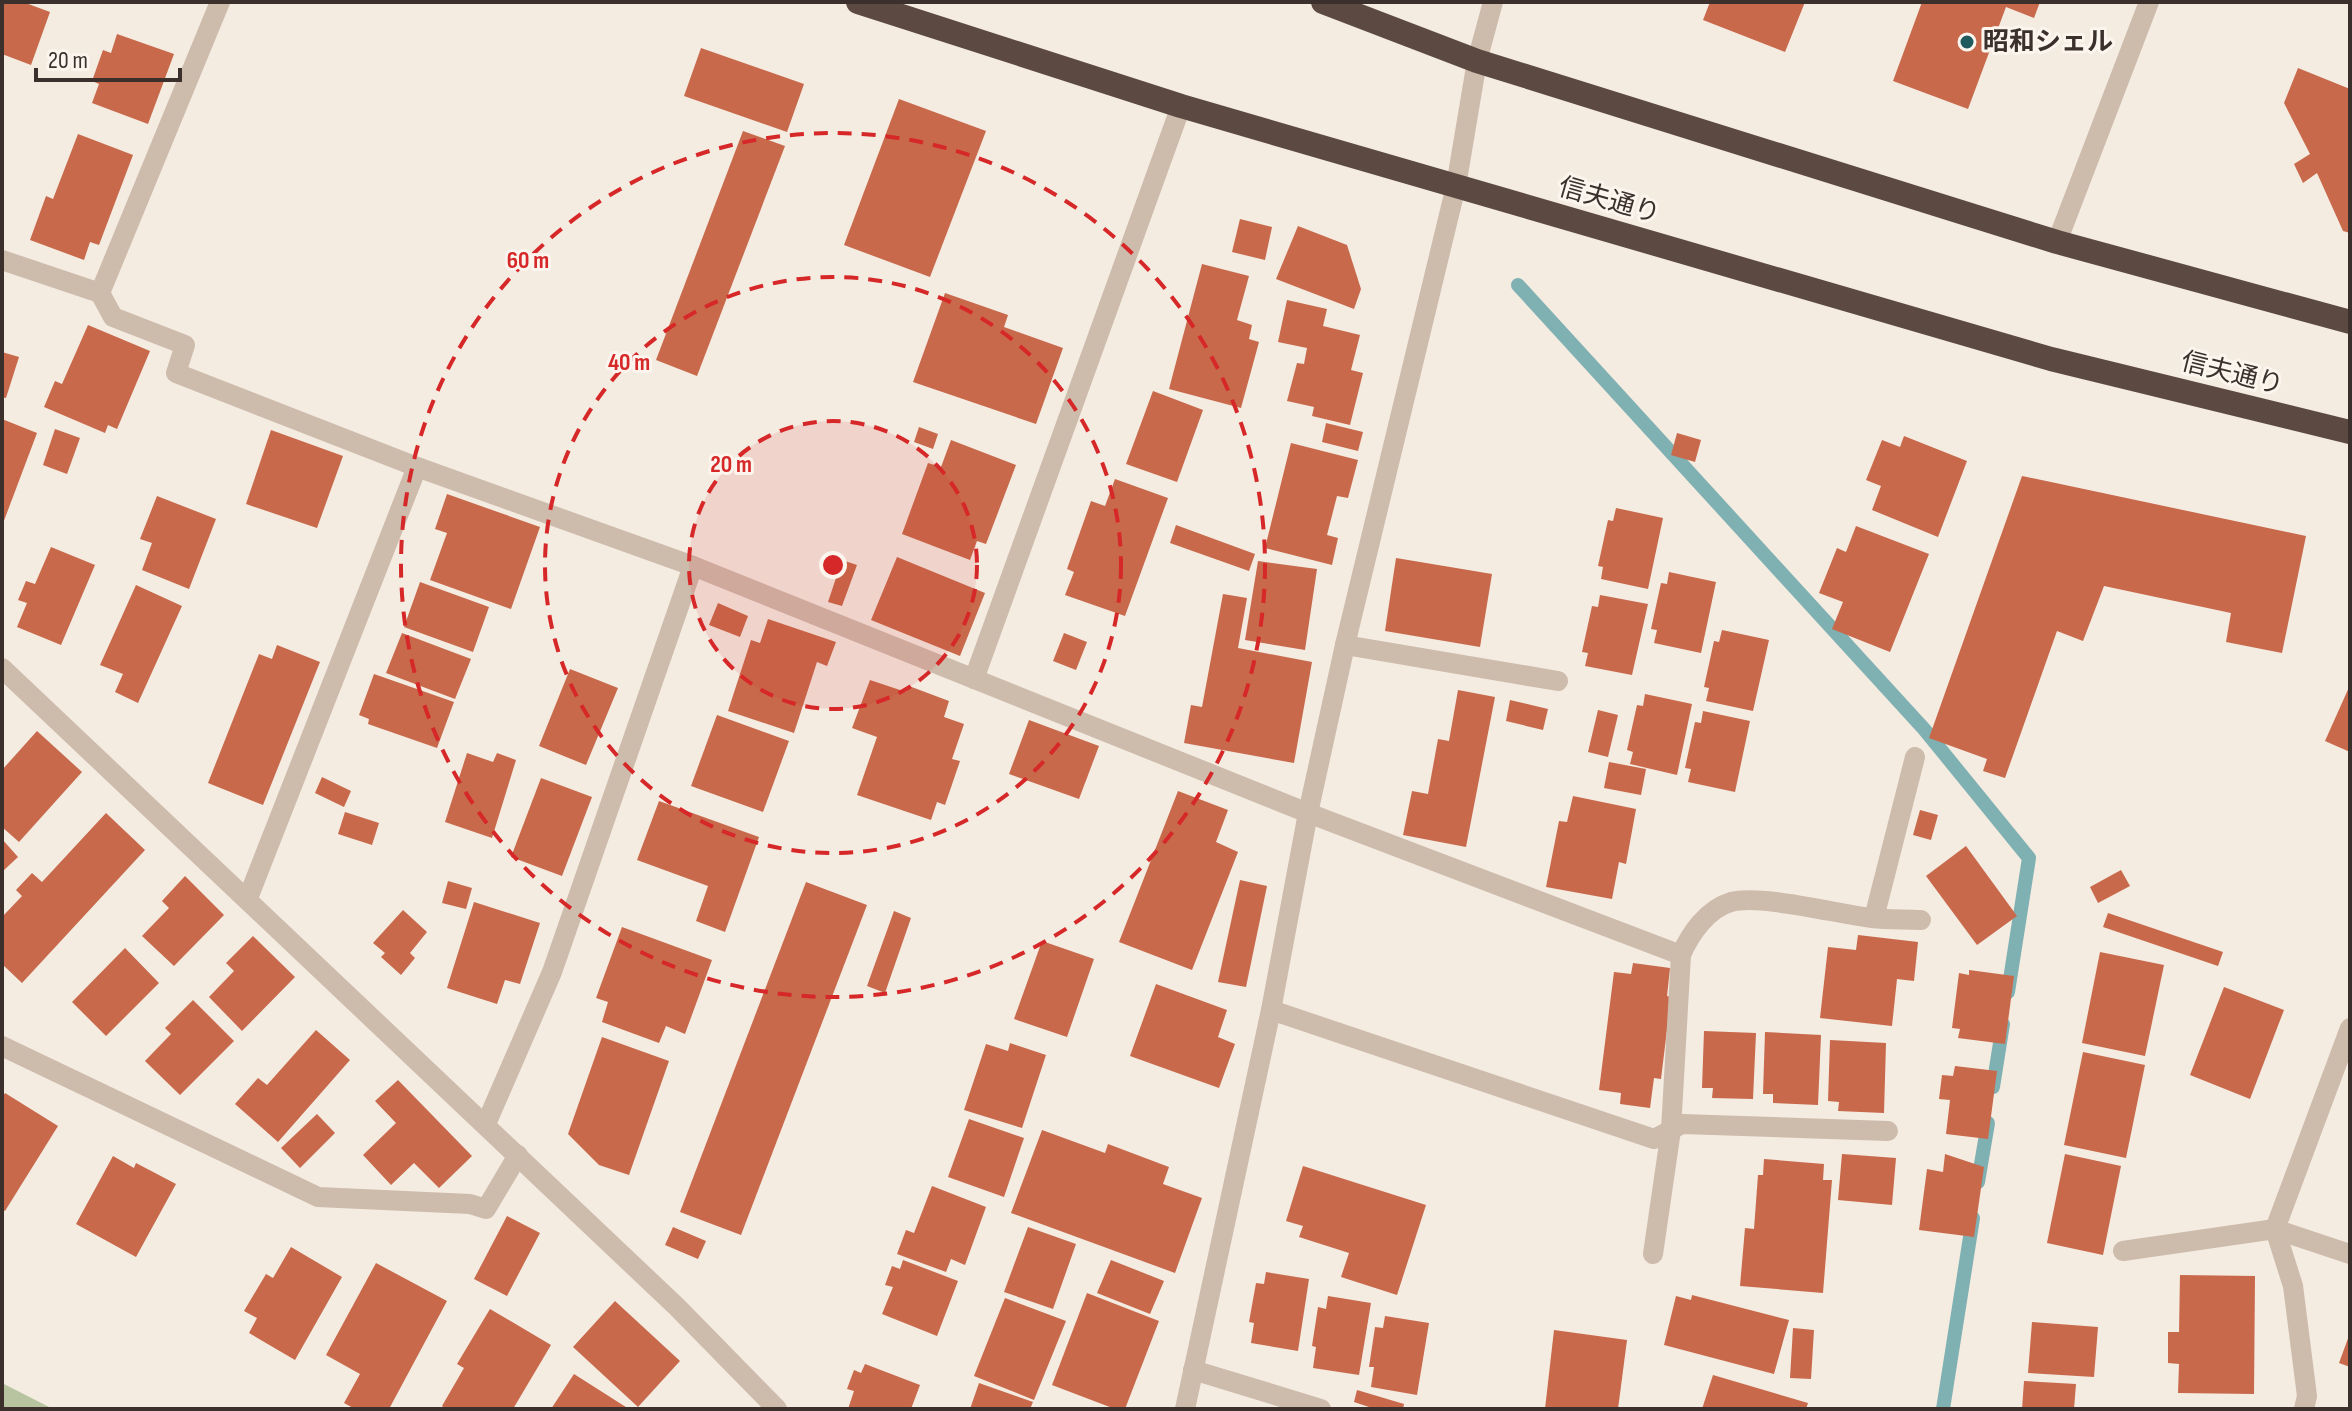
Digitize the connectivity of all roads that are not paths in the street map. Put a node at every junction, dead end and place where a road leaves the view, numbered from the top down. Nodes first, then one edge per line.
1 (220, 2) edge
2 (858, 2) edge
3 (1323, 2) edge
4 (1493, 2) edge
5 (2149, 2) edge
6 (1477, 61) junction
7 (1181, 106) junction
8 (1456, 186) junction
9 (2057, 242) junction
10 (2, 260) edge
11 (100, 293) junction
12 (2350, 322) edge
13 (2350, 432) edge
14 (417, 467) junction
15 (693, 566) junction
16 (1345, 645) junction
17 (2, 668) edge
18 (974, 679) junction
19 (1558, 681) dead end
20 (1915, 757) dead end
21 (1308, 813) junction
22 (248, 898) junction
23 (1874, 918) junction
24 (1921, 920) dead end
25 (1681, 955) junction
26 (1271, 1010) junction
27 (2350, 1028) edge
28 (2, 1046) edge
29 (486, 1124) junction
30 (1671, 1130) junction
31 (1888, 1131) dead end
32 (518, 1155) junction
33 (2275, 1229) junction
34 (2123, 1251) dead end
35 (1653, 1254) dead end
36 (2350, 1254) edge
37 (1193, 1370) junction
38 (777, 1409) edge
39 (1185, 1409) edge
40 (1321, 1409) edge
41 (2304, 1409) edge

1 - 11 street
2 - 7 highway, 信夫通り
3 - 6 highway
4 - 6 street
5 - 9 street
6 - 8 street
6 - 9 highway
7 - 8 highway, 信夫通り
7 - 18 street
8 - 13 highway, 信夫通り
8 - 16 street
9 - 12 highway
10 - 11 street
11 - 14 street
14 - 15 street
14 - 22 street
15 - 18 street
15 - 29 street
16 - 19 street
16 - 21 street
17 - 22 street
18 - 21 street
20 - 23 street
21 - 25 street
21 - 26 street
22 - 29 street
23 - 24 street
23 - 25 street
25 - 30 street
26 - 30 street
26 - 37 street
27 - 33 street
28 - 32 street
29 - 32 street
30 - 31 street
30 - 35 street
32 - 38 street
33 - 34 street
33 - 36 street
33 - 41 street
37 - 39 street
37 - 40 street

